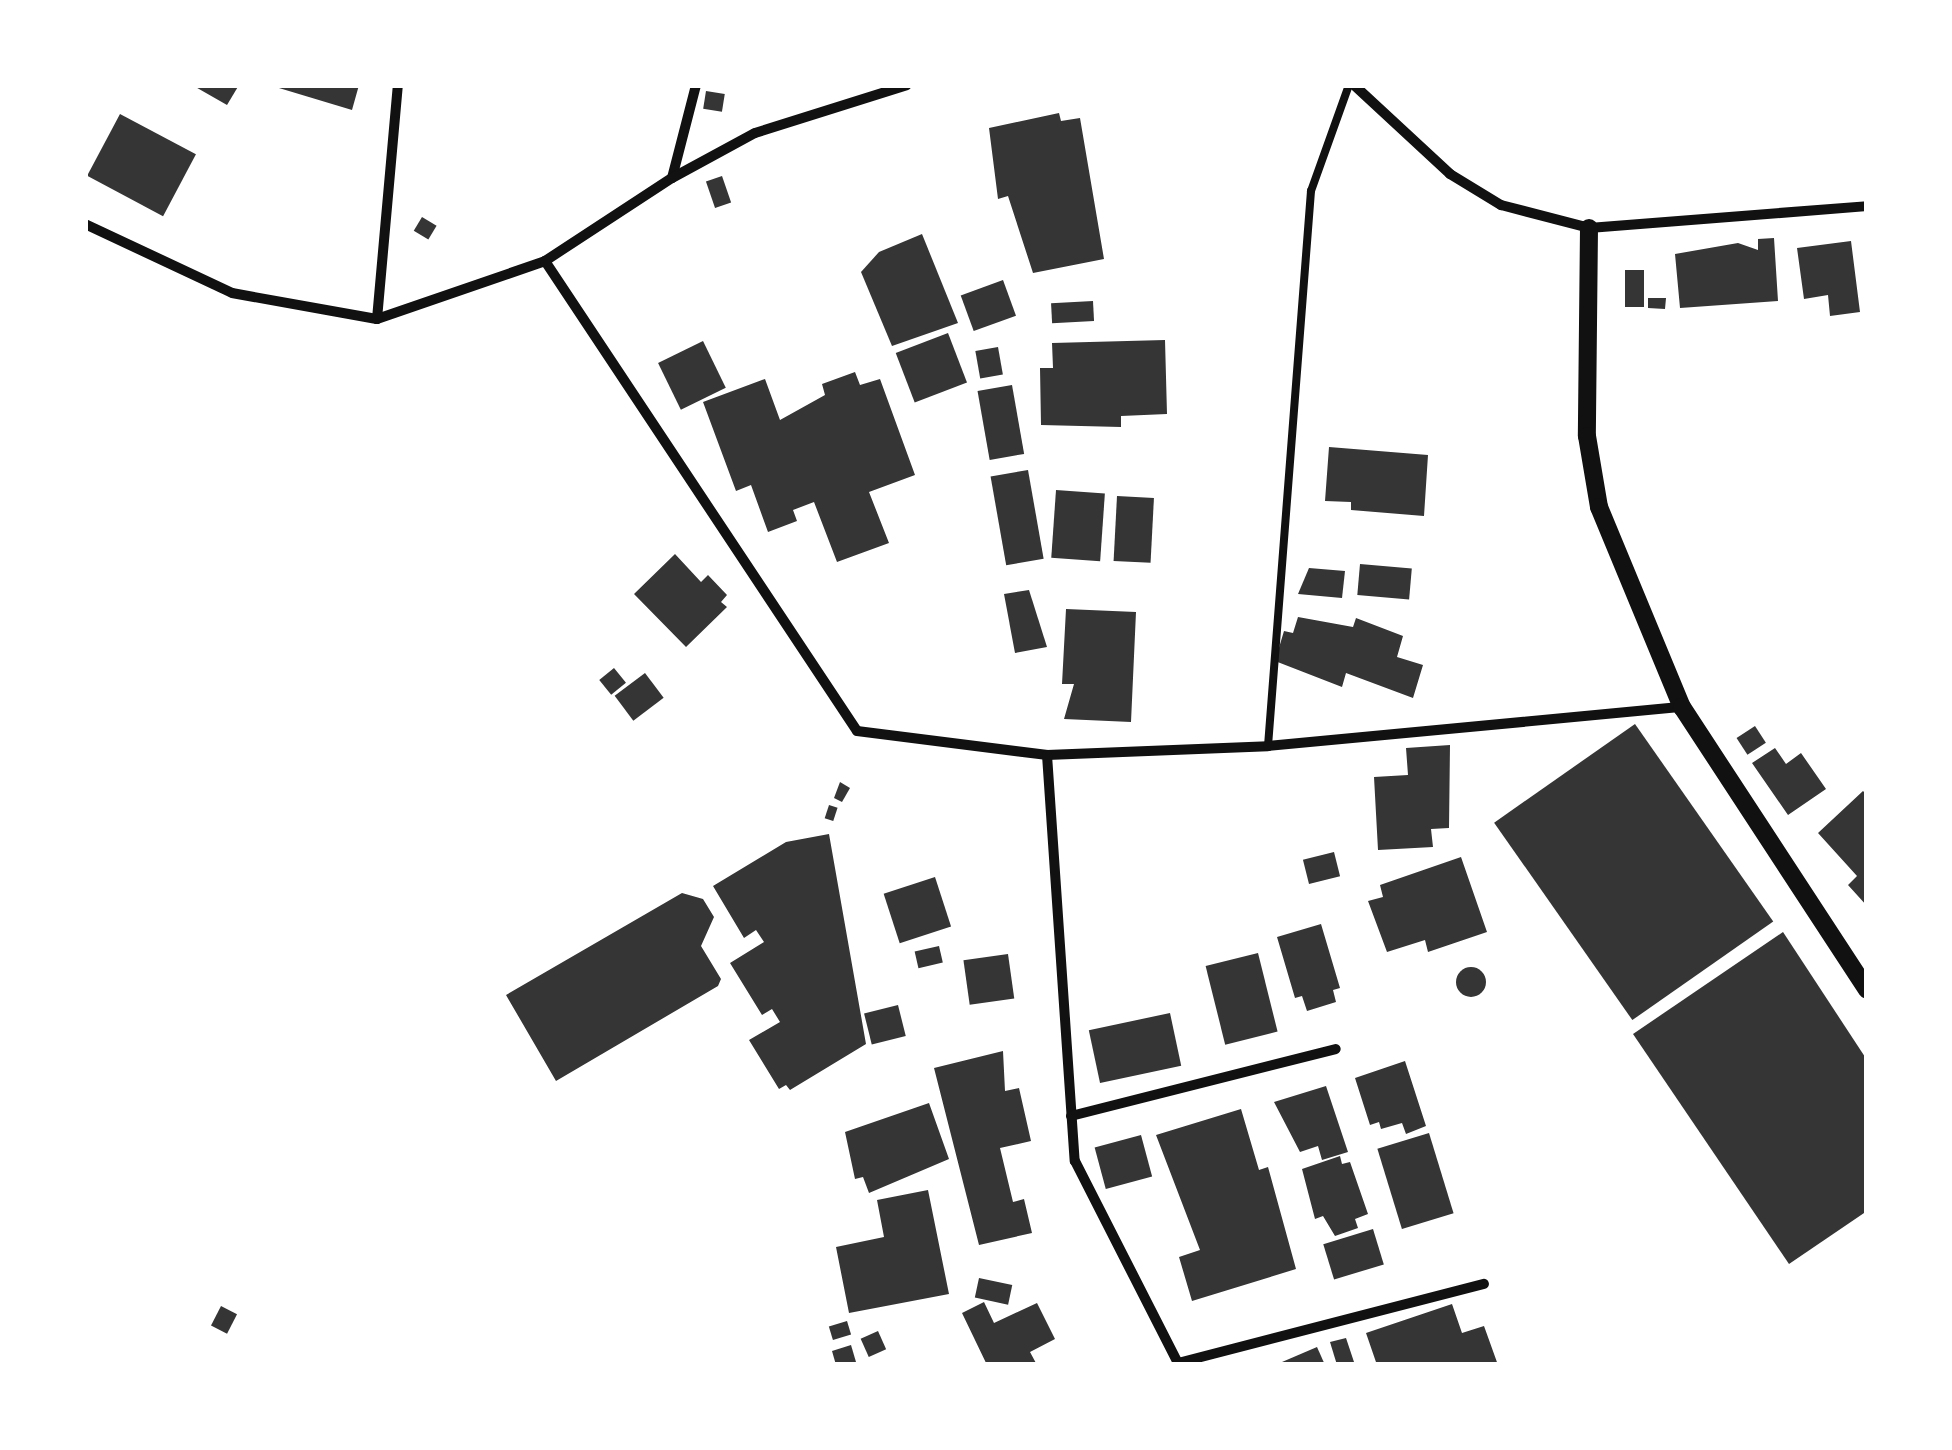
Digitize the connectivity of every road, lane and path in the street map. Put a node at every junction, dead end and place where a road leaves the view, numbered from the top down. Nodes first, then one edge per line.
1 (398, 85) edge
2 (696, 85) edge
3 (907, 85) edge
4 (1352, 85) edge
5 (672, 178) junction
6 (1867, 206) edge
7 (85, 224) edge
8 (1589, 228) junction
9 (545, 261) junction
10 (377, 319) junction
11 (1682, 707) junction
12 (1268, 746) junction
13 (1047, 755) junction
14 (1867, 990) edge
15 (1336, 1049) dead end
16 (1071, 1116) junction
17 (1484, 1284) dead end
18 (1178, 1364) edge

1 - 10 street
2 - 5 street
3 - 5 street
4 - 8 street
4 - 12 lane
5 - 9 street
6 - 8 street
7 - 10 street
8 - 11 street
9 - 10 street
9 - 13 street
11 - 12 street
11 - 14 street
12 - 13 street
13 - 16 street
15 - 16 street
16 - 18 street
17 - 18 street

